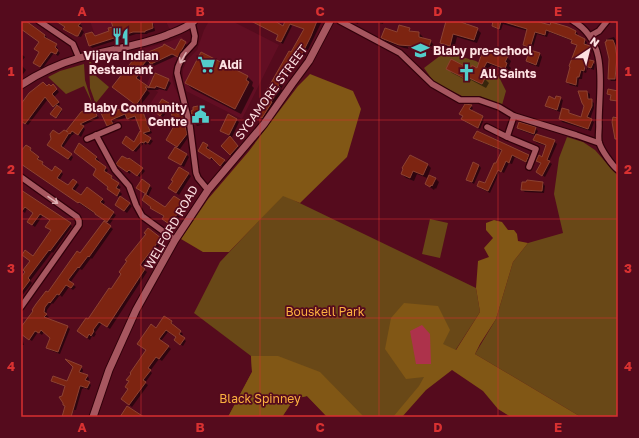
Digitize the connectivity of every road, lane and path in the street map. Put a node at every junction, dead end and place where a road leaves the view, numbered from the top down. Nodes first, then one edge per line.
1 (39, 21) edge
2 (330, 21) edge
3 (340, 21) edge
4 (573, 21) edge
5 (607, 21) edge
6 (193, 22) edge
7 (590, 36) junction
8 (79, 58) junction
9 (21, 85) edge
10 (514, 116) junction
11 (118, 126) dead end
12 (487, 127) dead end
13 (96, 135) junction
14 (507, 137) junction
15 (87, 139) dead end
16 (599, 143) junction
17 (529, 167) dead end
18 (618, 170) edge
19 (21, 178) edge
20 (208, 190) junction
21 (175, 240) junction
22 (21, 307) edge
23 (93, 417) edge

1 - 8 street
2 - 20 street, SYCAMORE STREET
3 - 10 street
4 - 7 street
5 - 7 street
6 - 8 street
6 -> 20 street, WELFORD ROAD
7 - 16 street
8 - 9 street
10 - 14 street
10 - 16 street
11 - 13 street
12 - 14 street
13 - 15 street
13 - 21 street
14 - 17 street
16 - 18 street
19 -> 22 street
20 - 21 street, WELFORD ROAD
21 - 23 street, WELFORD ROAD

